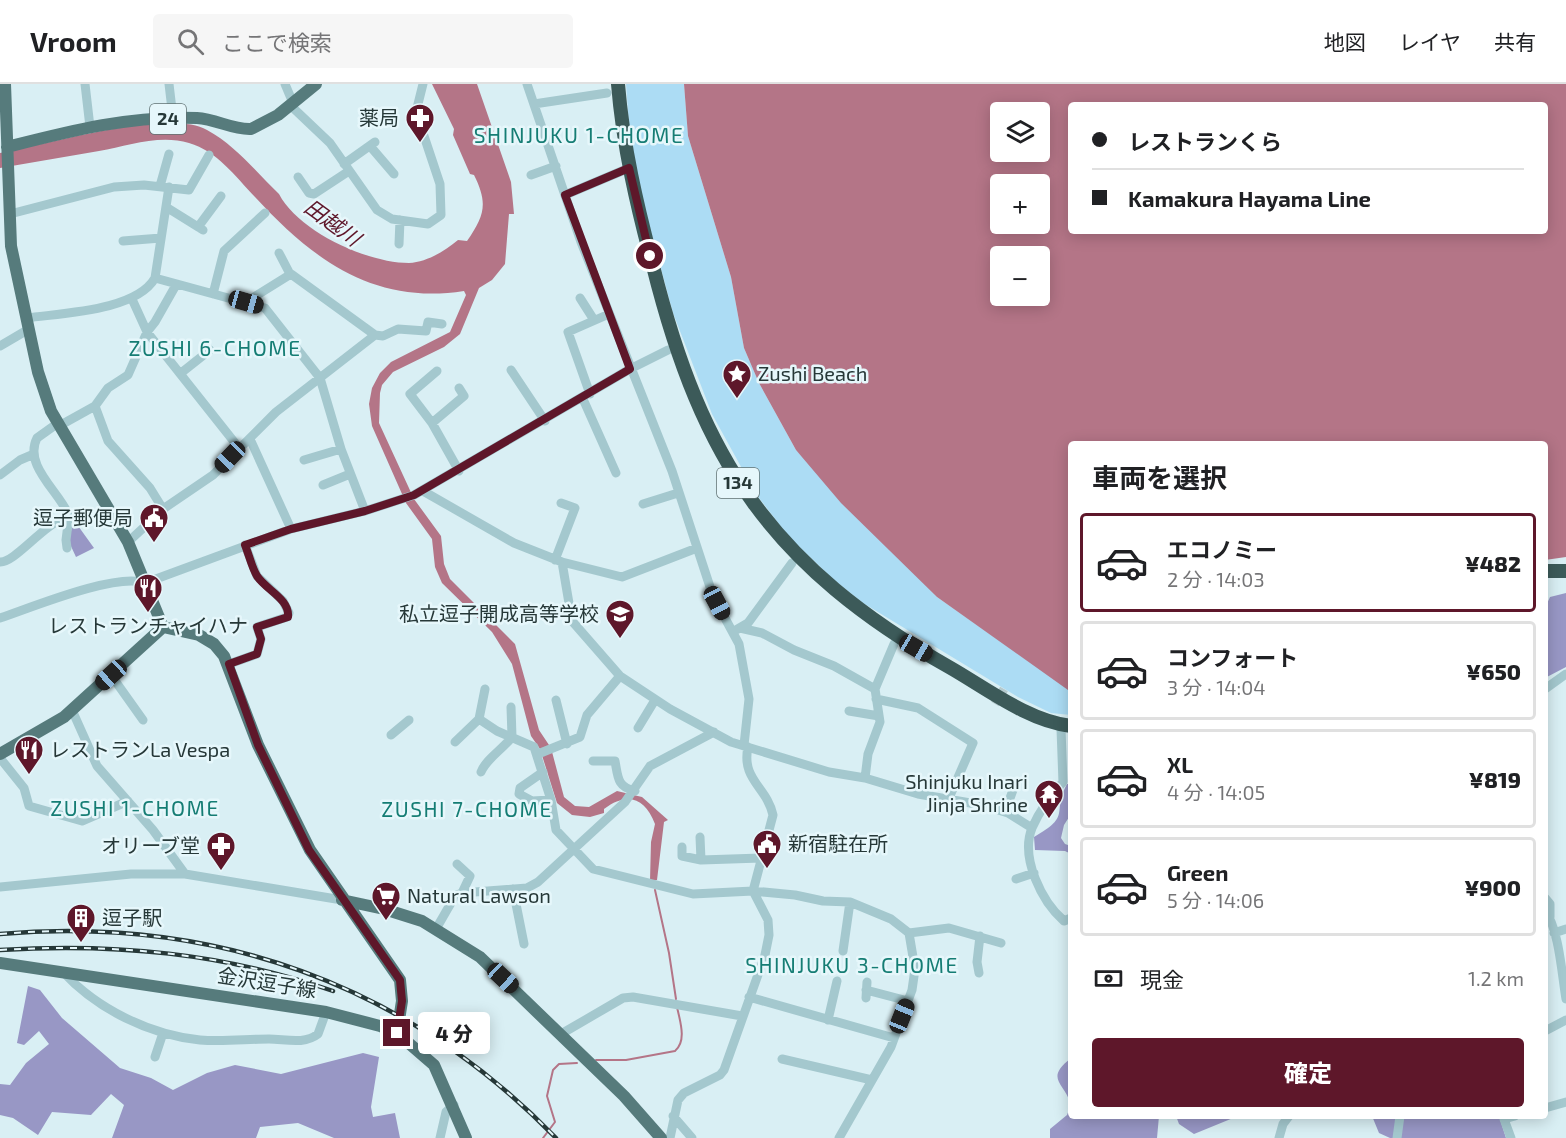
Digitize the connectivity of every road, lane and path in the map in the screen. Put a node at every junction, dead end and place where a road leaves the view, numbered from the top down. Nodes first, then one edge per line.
1 (5, 84) edge
2 (85, 84) edge
3 (169, 84) edge
4 (285, 84) edge
5 (316, 84) edge
6 (423, 84) edge
7 (527, 84) edge
8 (613, 88) edge
9 (292, 104) junction
10 (534, 104) junction
11 (173, 118) junction
12 (90, 127) junction
13 (5, 148) edge
14 (169, 154) dead end
15 (209, 155) dead end
16 (556, 166) junction
17 (347, 168) junction
18 (629, 168) junction
19 (394, 174) dead end
20 (531, 175) dead end
21 (298, 177) dead end
22 (164, 187) junction
23 (565, 195) junction
24 (221, 196) dead end
25 (166, 207) junction
26 (265, 213) dead end
27 (10, 214) junction
28 (400, 220) junction
29 (161, 238) junction
30 (123, 240) dead end
31 (399, 244) dead end
32 (6, 248) edge
33 (279, 254) dead end
34 (290, 274) junction
35 (155, 278) junction
36 (176, 285) junction
37 (213, 294) junction
38 (580, 298) dead end
39 (132, 299) junction
40 (246, 302) junction
41 (609, 314) junction
42 (594, 320) junction
43 (28, 323) junction
44 (442, 324) dead end
45 (147, 332) junction
46 (375, 335) junction
47 (0, 346) edge
48 (210, 350) dead end
49 (668, 350) dead end
50 (630, 369) junction
51 (511, 370) dead end
52 (437, 371) dead end
53 (181, 373) junction
54 (320, 378) junction
55 (459, 388) dead end
56 (586, 397) junction
57 (95, 406) junction
58 (544, 421) junction
59 (432, 423) junction
60 (58, 424) junction
61 (250, 439) junction
62 (239, 448) junction
63 (341, 449) junction
64 (34, 454) junction
65 (303, 462) dead end
66 (459, 471) junction
67 (616, 473) dead end
68 (350, 474) junction
69 (0, 475) edge
70 (323, 485) dead end
71 (419, 493) junction
72 (678, 493) junction
73 (561, 503) dead end
74 (643, 504) dead end
75 (163, 510) junction
76 (365, 511) junction
77 (69, 516) junction
78 (291, 529) junction
79 (128, 542) junction
80 (245, 545) junction
81 (67, 548) dead end
82 (697, 548) junction
83 (559, 561) junction
84 (0, 562) edge
85 (792, 563) dead end
86 (1548, 571) edge
87 (1566, 571) edge
88 (145, 583) junction
89 (0, 618) edge
90 (163, 627) junction
91 (737, 630) junction
92 (894, 644) dead end
93 (229, 664) junction
94 (1566, 674) edge
95 (111, 675) junction
96 (620, 676) junction
97 (1548, 687) edge
98 (485, 689) dead end
99 (875, 689) junction
100 (655, 699) junction
101 (876, 699) junction
102 (556, 700) dead end
103 (511, 707) dead end
104 (72, 710) junction
105 (849, 711) dead end
106 (879, 716) junction
107 (479, 719) junction
108 (143, 720) dead end
109 (410, 720) dead end
110 (638, 728) dead end
111 (1066, 728) edge
112 (714, 732) junction
113 (391, 735) dead end
114 (512, 738) junction
115 (455, 742) dead end
116 (567, 744) junction
117 (746, 746) junction
118 (539, 754) junction
119 (0, 756) edge
120 (592, 761) dead end
121 (481, 772) dead end
122 (543, 772) junction
123 (866, 778) junction
124 (1014, 790) dead end
125 (634, 792) junction
126 (949, 798) junction
127 (551, 800) junction
128 (128, 801) junction
129 (1005, 812) junction
130 (1032, 828) junction
131 (700, 837) dead end
132 (682, 846) dead end
133 (574, 850) junction
134 (761, 858) junction
135 (701, 860) junction
136 (457, 864) dead end
137 (1034, 873) junction
138 (186, 874) junction
139 (1016, 879) dead end
140 (0, 887) edge
141 (513, 889) junction
142 (753, 891) junction
143 (462, 893) junction
144 (342, 900) junction
145 (850, 902) junction
146 (1548, 917) edge
147 (1068, 921) edge
148 (436, 929) junction
149 (1566, 929) edge
150 (909, 933) junction
151 (1554, 933) junction
152 (980, 936) junction
153 (1001, 943) dead end
154 (524, 944) dead end
155 (842, 951) dead end
156 (0, 963) edge
157 (63, 972) junction
158 (979, 973) dead end
159 (837, 981) dead end
160 (866, 990) dead end
161 (749, 997) junction
162 (1566, 999) edge
163 (908, 1001) junction
164 (326, 1012) junction
165 (742, 1016) junction
166 (828, 1020) junction
167 (1566, 1020) edge
168 (1548, 1029) edge
169 (163, 1033) junction
170 (397, 1033) junction
171 (561, 1034) junction
172 (894, 1038) junction
173 (155, 1057) dead end
174 (782, 1059) dead end
175 (872, 1080) junction
176 (1566, 1102) edge
177 (454, 1105) junction
178 (1548, 1106) edge
179 (674, 1116) junction
180 (1287, 1119) edge
181 (1400, 1119) edge
182 (1504, 1119) edge
183 (440, 1138) edge
184 (466, 1138) edge
185 (662, 1138) edge
186 (670, 1138) edge
187 (692, 1138) edge
188 (839, 1138) edge
189 (1280, 1138) edge
190 (1397, 1138) edge
191 (1511, 1138) edge

1 - 13 main road
2 - 12 street
3 - 11 street
4 - 9 street
5 - 9 main road, 24
6 - 28 street
7 - 10 street
8 - 10 street
8 - 18 highway, 134
9 - 11 main road, 24
9 - 17 street
10 - 16 street
11 - 12 main road, 24
12 - 13 main road, 24
13 - 27 main road
14 - 22 street
15 - 22 street
16 - 20 street
16 - 23 street
17 - 19 street
17 - 21 street
17 - 28 street
18 - 23 street
18 - 111 highway, 134
22 - 25 street
22 - 27 street
23 - 41 street
24 - 25 street
25 - 29 street
26 - 37 street
27 - 32 main road
28 - 31 street
29 - 30 street
29 - 35 street
32 - 43 main road
33 - 34 street
34 - 40 street
34 - 46 street
35 - 36 street
35 - 39 street
36 - 37 street
36 - 45 street
37 - 40 street
38 - 42 street
39 - 43 street
39 - 45 street
40 - 54 street
41 - 42 street
41 - 50 street
42 - 56 street
43 - 47 street
43 - 60 main road
44 - 46 street
45 - 53 street
45 - 57 street
46 - 54 street
48 - 53 street
49 - 50 street
50 - 56 street
50 - 72 street
51 - 58 street
52 - 59 street
53 - 62 street
54 - 61 street
54 - 63 street
55 - 59 street
56 - 58 street
56 - 67 street
57 - 60 street
57 - 75 street
58 - 66 street
59 - 66 street
60 - 64 street
60 - 79 main road
61 - 62 street
61 - 78 street
62 - 75 street
63 - 65 street
63 - 68 street
64 - 69 street
64 - 77 street
66 - 71 street
68 - 70 street
68 - 76 street
71 - 76 street
71 - 83 street
72 - 74 street
72 - 82 street
73 - 83 street
75 - 79 street
76 - 78 street
77 - 81 street
77 - 84 street
78 - 80 street
79 - 88 main road
80 - 88 street
80 - 93 street
82 - 83 street
82 - 91 street
83 - 96 street
85 - 91 street
86 - 87 highway
88 - 89 street
88 - 90 main road
90 - 93 main road
90 - 95 main road
91 - 99 street
91 - 117 street
92 - 99 street
93 - 144 main road
94 - 97 street
95 - 104 main road
95 - 108 street
96 - 100 street
96 - 116 street
98 - 107 street
99 - 101 street
100 - 110 street
100 - 112 street
101 - 106 street
101 - 126 street
102 - 116 street
103 - 114 street
104 - 119 main road
104 - 128 street
105 - 106 street
106 - 123 street
107 - 114 street
107 - 115 street
109 - 113 street
111 - 130 street
112 - 117 street
112 - 125 street
114 - 118 street
114 - 121 street
116 - 118 street
117 - 123 street
117 - 134 street
118 - 122 street
119 - 128 street
120 - 125 street
122 - 127 street
122 - 127 street
123 - 126 street
124 - 129 street
125 - 133 street
126 - 129 street
127 - 133 street
128 - 138 street
129 - 130 street
130 - 137 street
131 - 135 street
132 - 135 street
133 - 141 street
133 - 142 street
134 - 135 street
134 - 142 street
136 - 143 street
137 - 139 street
137 - 147 street
138 - 140 street
138 - 144 street
141 - 143 street
141 - 154 street
142 - 145 street
142 - 161 street
143 - 148 street
144 - 148 main road
144 - 170 main road
145 - 150 street
145 - 155 street
146 - 151 street
148 - 171 main road
149 - 151 street
150 - 152 street
150 - 163 street
151 - 162 street
152 - 153 street
152 - 158 street
156 - 157 main road, 金沢逗子線
157 - 164 main road, 金沢逗子線
157 - 169 street
159 - 166 street
160 - 163 street
161 - 165 street
161 - 166 street
163 - 172 street
164 - 169 street
164 - 170 main road, 金沢逗子線
165 - 171 street
165 - 179 street
166 - 172 street
167 - 168 street
169 - 173 street
170 - 177 main road, 金沢逗子線
171 - 185 main road
172 - 175 street
174 - 175 street
175 - 188 street
176 - 178 street
177 - 183 street
177 - 184 main road, 金沢逗子線
179 - 186 street
179 - 187 street
180 - 189 street
181 - 190 street
182 - 191 street

